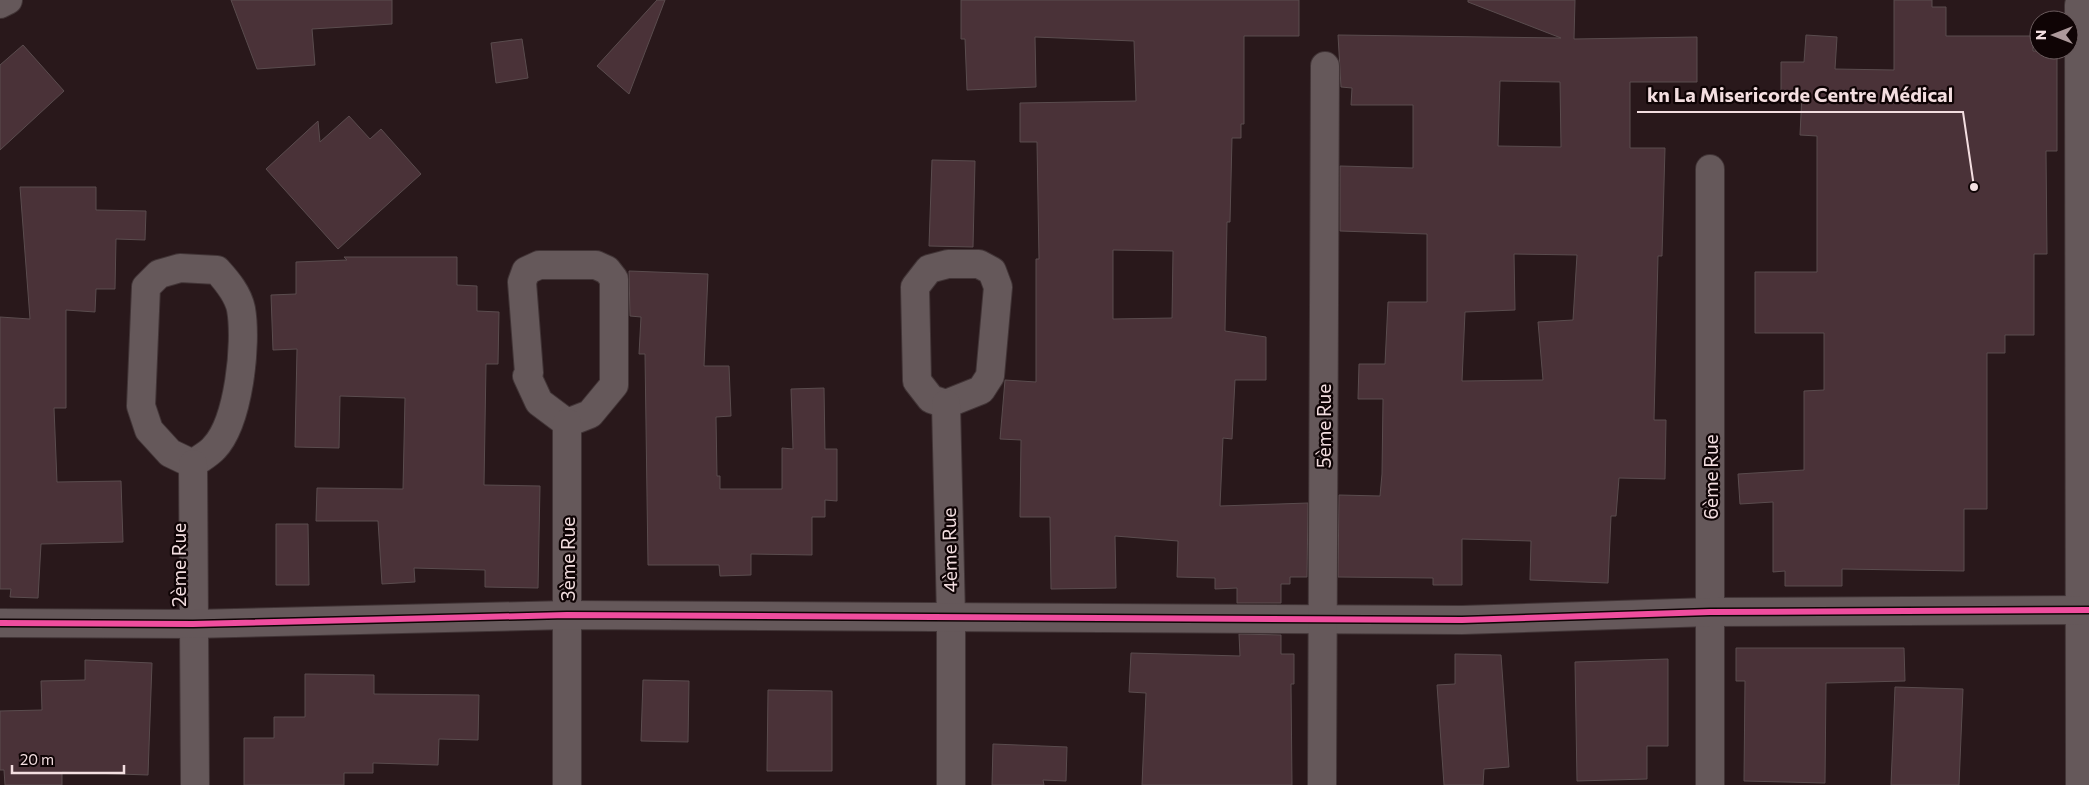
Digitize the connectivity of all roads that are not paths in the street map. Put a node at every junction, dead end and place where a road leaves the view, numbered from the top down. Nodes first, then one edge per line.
1 (8, 0) edge
2 (0, 4) edge
3 (2079, 5) dead end
4 (1325, 66) dead end
5 (1710, 168) dead end
6 (946, 404) junction
7 (567, 423) junction
8 (193, 464) junction
9 (2084, 610) edge
10 (1710, 612) junction
11 (567, 615) junction
12 (951, 616) junction
13 (1323, 618) junction
14 (0, 623) edge
15 (193, 624) junction
16 (195, 785) edge
17 (567, 785) edge
18 (951, 785) edge
19 (1322, 785) edge
20 (1710, 785) edge
21 (2080, 785) edge

1 - 2 street
3 - 9 street
4 - 13 street, 5ème Rue
5 - 10 street, 6ème Rue
6 - 6 street
6 - 12 street, 4ème Rue
7 - 7 street
7 - 11 street, 3ème Rue
8 - 8 street
8 - 15 street, 2ème Rue
9 - 10 street
9 - 21 street
10 - 13 street
10 - 20 street, 6ème Rue
11 - 12 street
11 - 15 street
11 - 17 street, 3ème Rue
12 - 13 street
12 - 18 street, 4ème Rue
13 - 19 street, 5ème Rue
14 - 15 street
15 - 16 street, 2ème Rue

